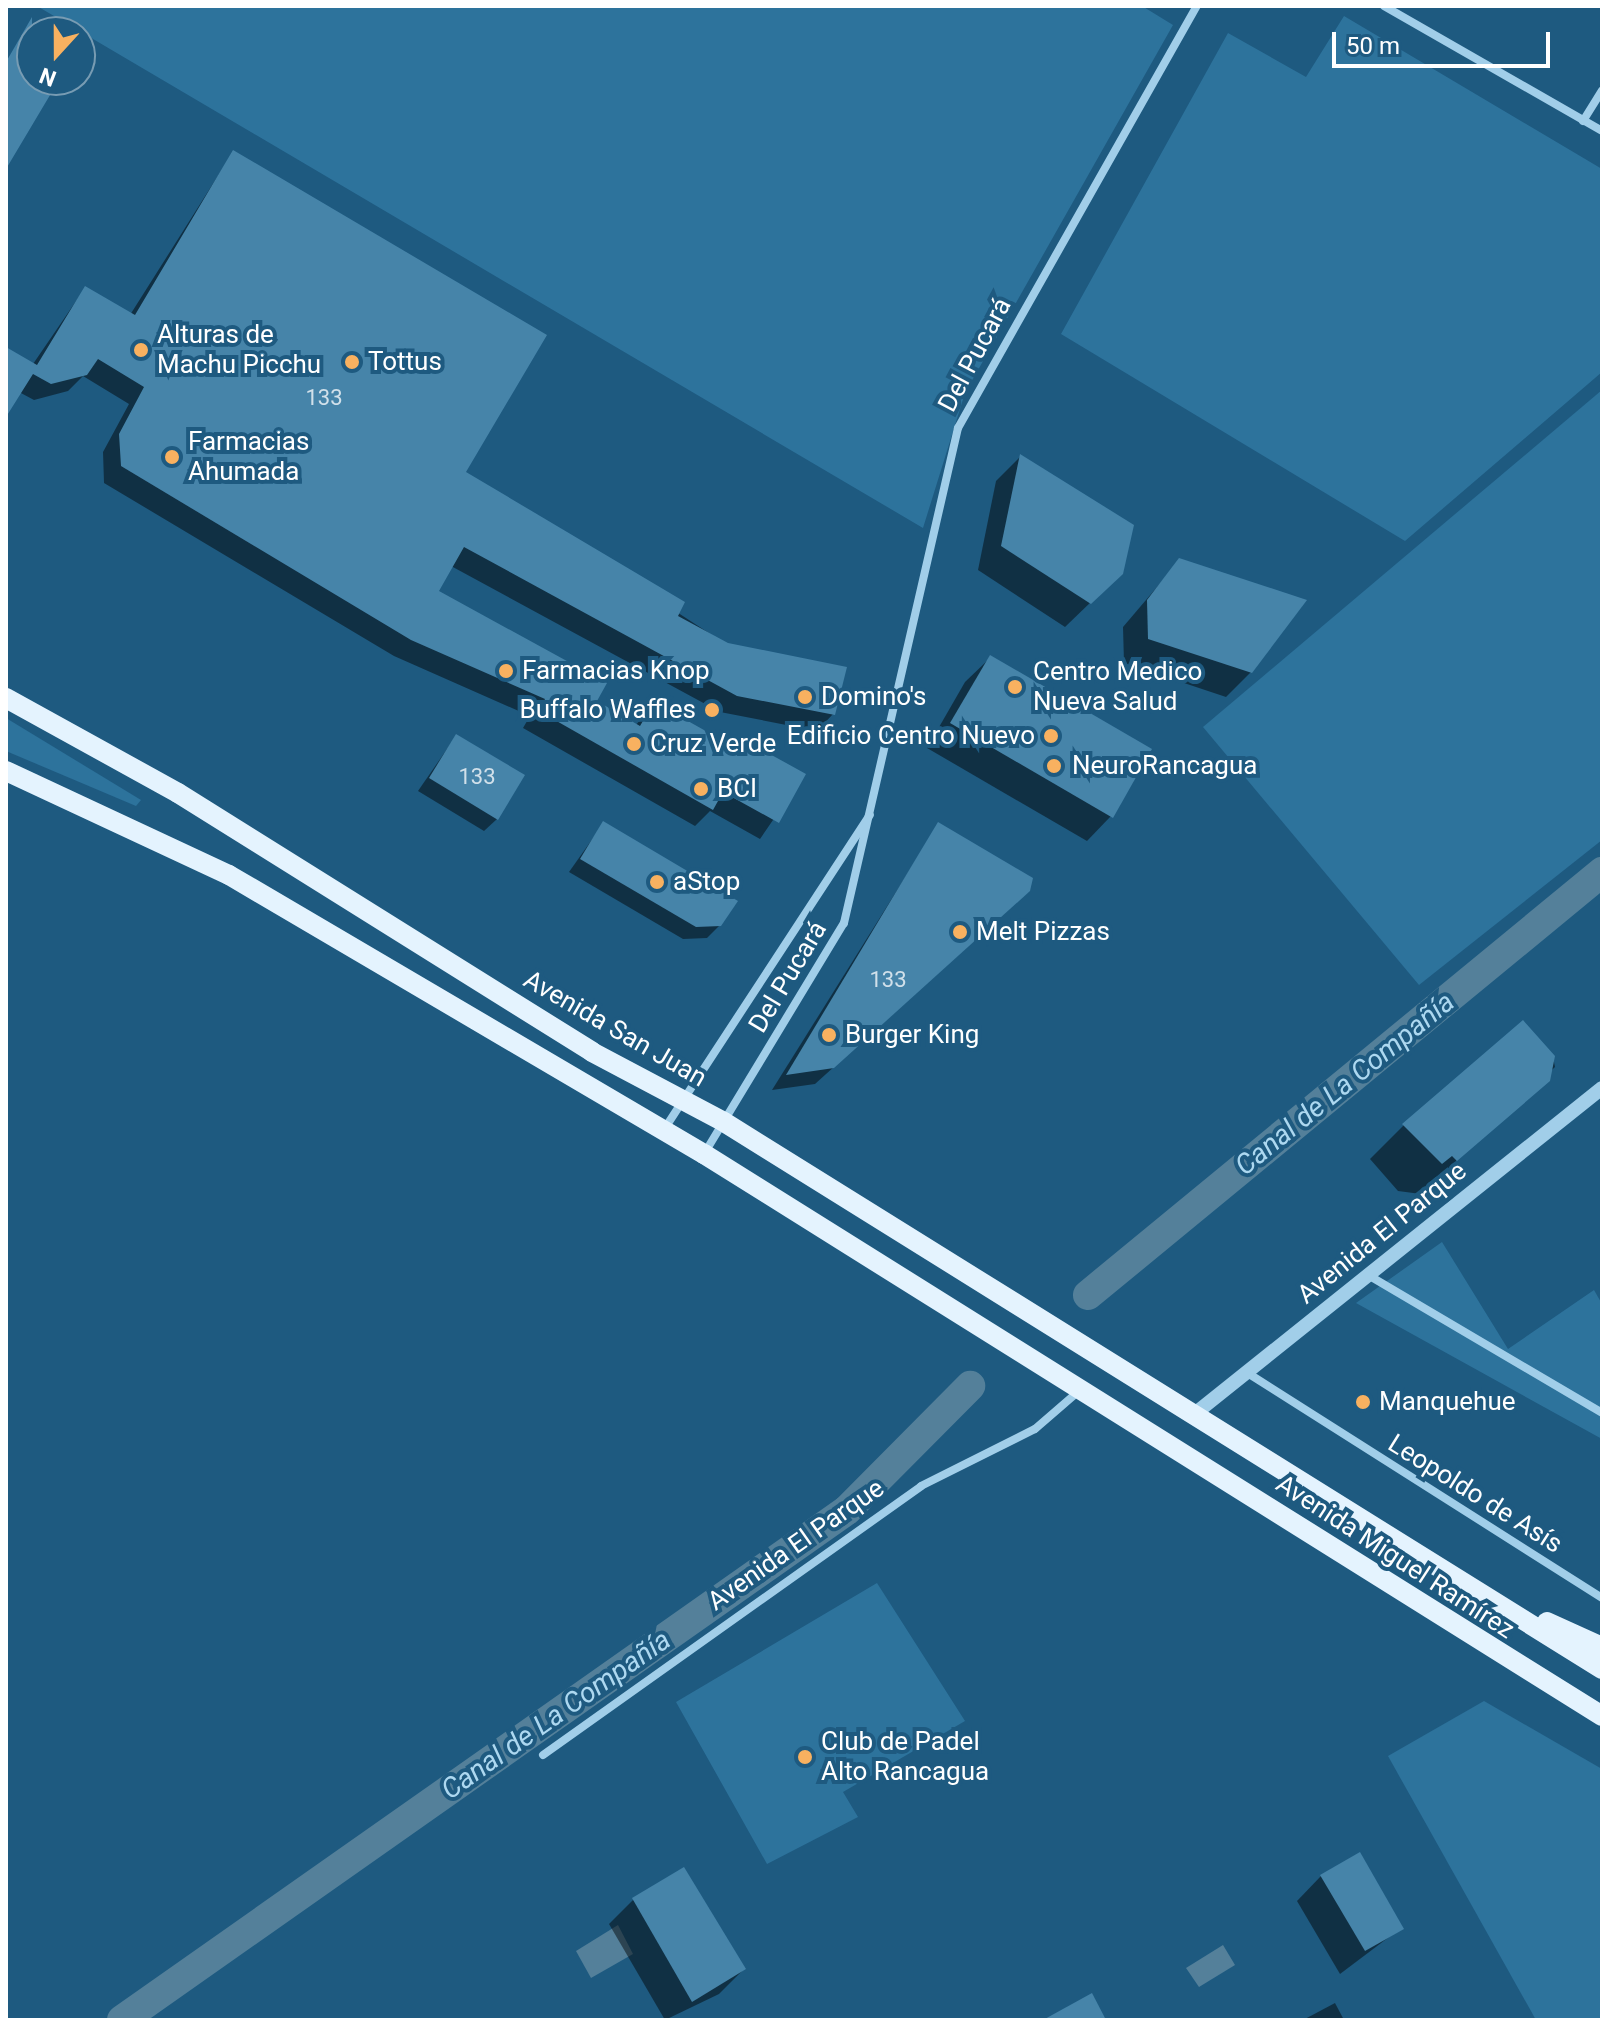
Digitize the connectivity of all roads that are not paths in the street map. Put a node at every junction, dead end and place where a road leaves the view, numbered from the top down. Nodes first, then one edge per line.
1 (1197, 6) edge
2 (1384, 6) edge
3 (1602, 90) edge
4 (1583, 121) junction
5 (1602, 131) edge
6 (6, 698) edge
7 (6, 771) edge
8 (875, 807) junction
9 (1602, 1088) edge
10 (683, 1100) junction
11 (724, 1122) junction
12 (664, 1130) junction
13 (704, 1154) junction
14 (1367, 1275) junction
15 (1246, 1372) junction
16 (1084, 1387) junction
17 (1602, 1413) edge
18 (1192, 1416) junction
19 (1470, 1588) junction
20 (1602, 1598) edge
21 (1602, 1647) edge
22 (1602, 1669) edge
23 (1602, 1716) edge
24 (543, 1755) dead end

1 - 8 street, Del Pucará
2 - 4 street
3 - 4 street
4 - 5 street
6 - 10 main road, Avenida San Juan
7 - 12 main road
8 - 10 street, Del Pucará
8 - 11 street, Del Pucará
9 - 14 street, Avenida El Parque
10 - 11 main road, Avenida San Juan
10 - 12 street, Del Pucará
11 - 13 street, Del Pucará
11 - 18 main road, Avenida San Juan
12 - 13 main road
13 - 16 main road
14 - 15 street, Avenida El Parque
14 - 17 street
15 - 18 street, Avenida El Parque
15 - 20 street, Leopoldo de Asís
16 - 23 main road, Avenida Miguel Ramírez
16 - 24 street, Avenida El Parque
18 - 19 main road, Avenida Miguel Ramírez
19 - 21 main road
19 - 22 main road, Avenida Miguel Ramírez

